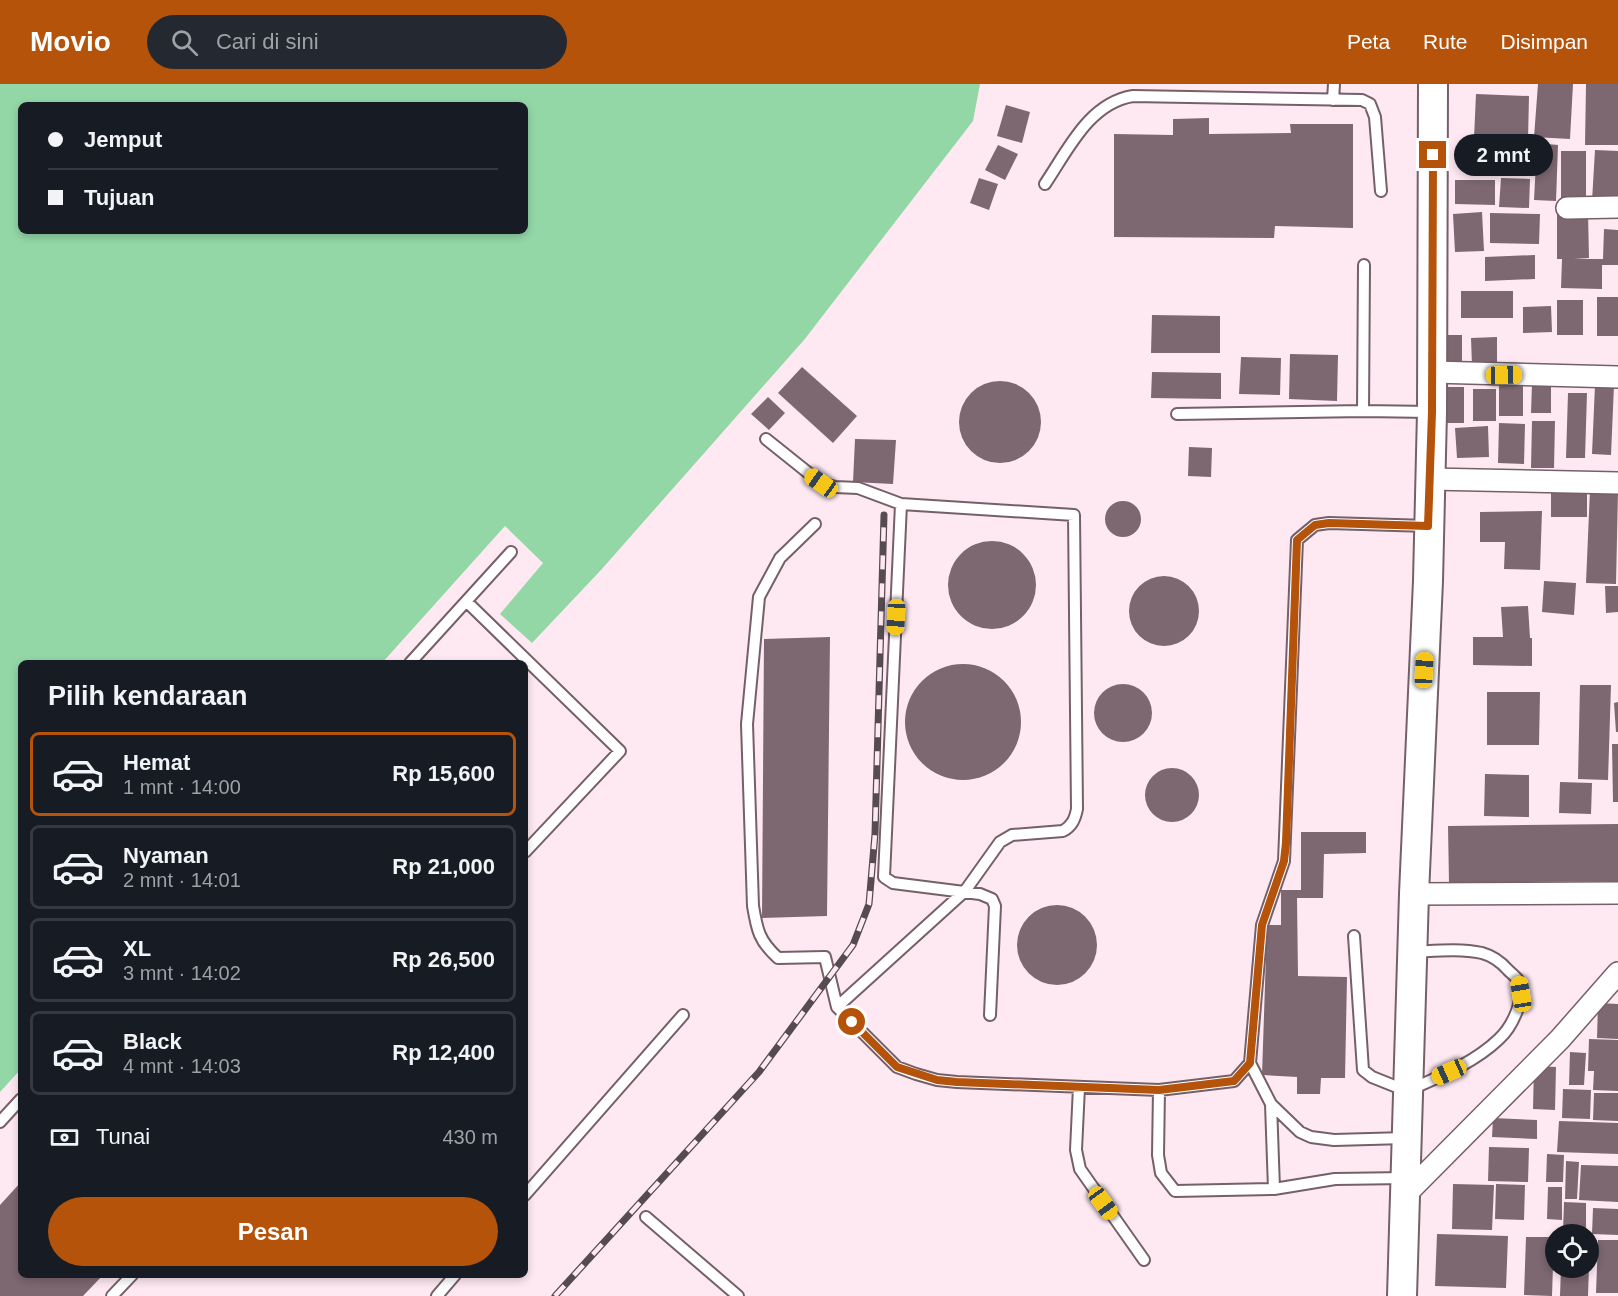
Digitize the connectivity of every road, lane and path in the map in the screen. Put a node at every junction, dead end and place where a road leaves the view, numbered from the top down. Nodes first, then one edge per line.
1 (1334, 84) edge
2 (1433, 84) edge
3 (1333, 100) junction
4 (1045, 184) dead end
5 (1381, 191) dead end
6 (1618, 207) edge
7 (1567, 208) dead end
8 (1364, 265) dead end
9 (1432, 372) junction
10 (1618, 377) edge
11 (1363, 411) junction
12 (1432, 412) junction
13 (1177, 414) dead end
14 (766, 439) dead end
15 (1430, 479) junction
16 (1618, 483) edge
17 (900, 504) junction
18 (815, 524) dead end
19 (1428, 526) junction
20 (511, 552) dead end
21 (467, 602) junction
22 (413, 660) edge
23 (526, 660) edge
24 (528, 662) edge
25 (528, 849) edge
26 (965, 891) junction
27 (1618, 893) edge
28 (1414, 894) junction
29 (1354, 936) dead end
30 (1412, 952) junction
31 (1618, 973) edge
32 (837, 1007) junction
33 (683, 1015) dead end
34 (990, 1015) dead end
35 (1250, 1063) junction
36 (1079, 1087) junction
37 (1159, 1090) junction
38 (1407, 1091) junction
39 (18, 1102) edge
40 (1271, 1104) junction
41 (0, 1122) edge
42 (1406, 1138) junction
43 (1406, 1186) junction
44 (1274, 1189) junction
45 (528, 1192) edge
46 (646, 1216) dead end
47 (1144, 1260) dead end
48 (129, 1278) edge
49 (452, 1278) edge
50 (112, 1296) edge
51 (437, 1296) edge
52 (738, 1296) edge
53 (1402, 1296) edge

1 - 3 lane
2 - 9 main road
3 - 4 lane
3 - 5 lane
6 - 7 street
8 - 11 lane
9 - 10 street
9 - 12 main road
11 - 12 lane
11 - 13 lane
12 - 15 main road
14 - 17 lane
15 - 16 street
15 - 19 main road
17 - 26 lane
17 - 26 lane
18 - 32 lane
19 - 28 main road
19 - 35 lane
20 - 21 lane
21 - 22 lane
21 - 23 lane
24 - 25 lane
26 - 32 lane
26 - 34 lane
27 - 28 street
28 - 30 main road
29 - 38 lane
30 - 38 main road
30 - 38 lane
31 - 43 street
32 - 36 lane
33 - 45 lane
35 - 37 lane
35 - 40 lane
36 - 37 lane
36 - 47 lane
37 - 44 lane
38 - 42 main road
39 - 41 lane
40 - 42 lane
40 - 44 lane
42 - 43 main road
43 - 44 lane
43 - 53 main road
46 - 52 lane
48 - 50 lane
49 - 51 lane

